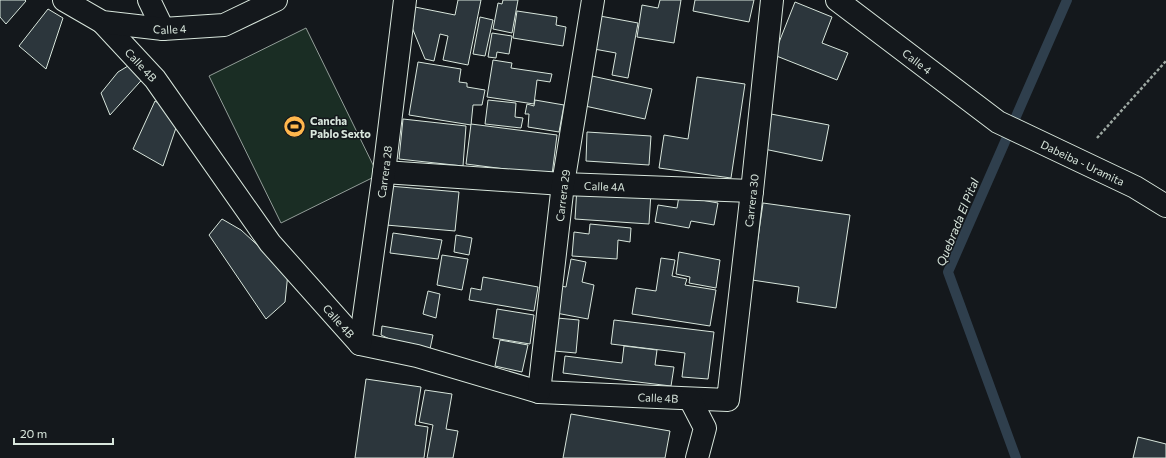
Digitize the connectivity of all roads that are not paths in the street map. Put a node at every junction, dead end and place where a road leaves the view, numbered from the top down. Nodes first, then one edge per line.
1 (64, 0) edge
2 (149, 0) edge
3 (276, 0) edge
4 (405, 0) edge
5 (593, 0) edge
6 (772, 0) edge
7 (837, 0) edge
8 (102, 22) junction
9 (163, 29) junction
10 (998, 122) joint
11 (384, 172) junction
12 (563, 184) junction
13 (752, 191) junction
14 (1166, 206) edge
15 (360, 344) junction
16 (539, 392) junction
17 (690, 399) junction
18 (728, 400) joint
19 (696, 458) edge

1 - 8 street, Calle 4
2 - 9 street
3 - 9 street, Calle 4
4 - 11 street, Carrera 28
5 - 12 street, Carrera 29
6 - 13 street, Carrera 30
7 - 10 street, Calle 4
8 - 9 street, Calle 4
8 - 15 street, Calle 4B
10 - 14 street, Dabeiba - Uramita
11 - 12 street, Calle 4A
11 - 15 street, Carrera 28
12 - 13 street, Calle 4A
12 - 16 street, Carrera 29
13 - 18 street, Carrera 30
15 - 16 street, Calle 4B
16 - 17 street, Calle 4B
17 - 18 street, Calle 4B
17 - 19 street

